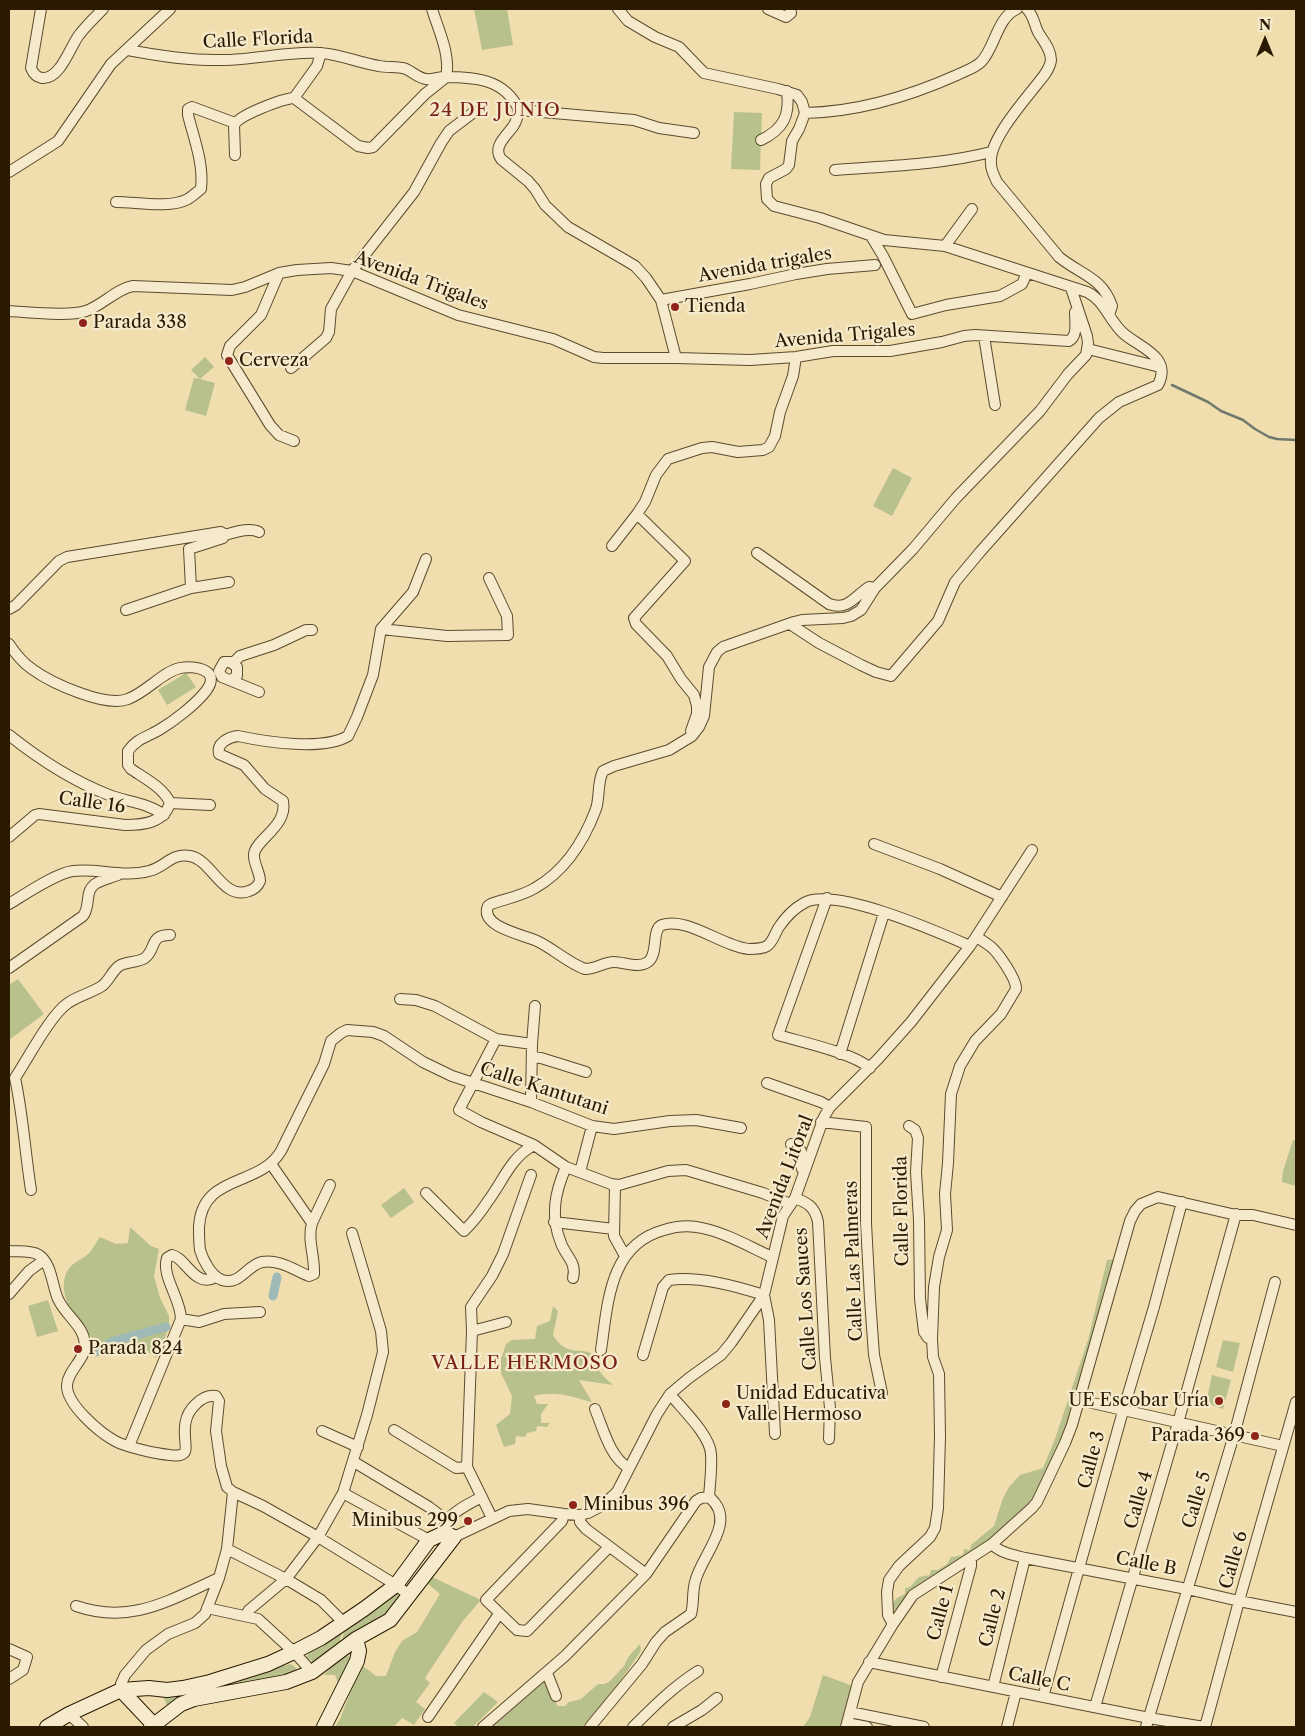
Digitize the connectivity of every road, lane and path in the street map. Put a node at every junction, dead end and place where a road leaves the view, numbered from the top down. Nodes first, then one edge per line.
1 (41, 9) edge
2 (103, 9) edge
3 (170, 9) edge
4 (432, 9) edge
5 (618, 9) edge
6 (768, 9) edge
7 (790, 9) edge
8 (1017, 9) edge
9 (1027, 9) edge
10 (128, 50) junction
11 (321, 53) junction
12 (446, 77) junction
13 (787, 91) junction
14 (294, 98) junction
15 (519, 110) junction
16 (474, 112) dead end
17 (805, 113) junction
18 (235, 123) junction
19 (694, 133) dead end
20 (761, 140) dead end
21 (991, 152) junction
22 (236, 155) dead end
23 (835, 170) dead end
24 (9, 172) edge
25 (116, 202) dead end
26 (972, 208) dead end
27 (872, 236) junction
28 (945, 246) junction
29 (875, 264) dead end
30 (352, 271) junction
31 (279, 273) junction
32 (1027, 273) junction
33 (1071, 288) junction
34 (661, 300) junction
35 (1078, 308) junction
36 (9, 311) edge
37 (1109, 315) junction
38 (984, 336) junction
39 (1088, 349) junction
40 (796, 357) junction
41 (676, 358) junction
42 (1160, 367) junction
43 (291, 368) dead end
44 (995, 405) dead end
45 (294, 441) dead end
46 (637, 514) junction
47 (259, 532) dead end
48 (225, 535) junction
49 (612, 546) dead end
50 (757, 553) dead end
51 (426, 559) dead end
52 (489, 578) dead end
53 (229, 582) dead end
54 (191, 588) junction
55 (875, 588) junction
56 (9, 610) edge
57 (126, 610) dead end
58 (790, 624) junction
59 (381, 629) junction
60 (312, 630) dead end
61 (9, 644) edge
62 (233, 662) junction
63 (219, 671) junction
64 (208, 673) junction
65 (231, 680) junction
66 (259, 692) dead end
67 (9, 735) edge
68 (692, 736) junction
69 (170, 803) junction
70 (210, 805) dead end
71 (164, 815) junction
72 (9, 837) edge
73 (874, 844) dead end
74 (1032, 850) dead end
75 (121, 874) junction
76 (1002, 896) junction
77 (827, 898) junction
78 (9, 904) edge
79 (884, 913) junction
80 (170, 934) dead end
81 (977, 937) junction
82 (970, 946) junction
83 (9, 966) edge
84 (400, 999) dead end
85 (535, 1006) dead end
86 (496, 1039) junction
87 (532, 1044) junction
88 (840, 1054) junction
89 (532, 1056) junction
90 (870, 1068) junction
91 (586, 1072) dead end
92 (12, 1078) edge
93 (473, 1083) junction
94 (767, 1083) dead end
95 (532, 1102) junction
96 (830, 1107) junction
97 (821, 1122) junction
98 (592, 1126) junction
99 (909, 1126) dead end
100 (741, 1128) dead end
101 (791, 1144) dead end
102 (534, 1146) junction
103 (271, 1164) junction
104 (566, 1167) junction
105 (804, 1171) junction
106 (580, 1172) junction
107 (532, 1175) dead end
108 (330, 1185) dead end
109 (615, 1185) junction
110 (31, 1190) dead end
111 (426, 1193) dead end
112 (792, 1201) junction
113 (1182, 1202) junction
114 (1236, 1215) junction
115 (554, 1222) junction
116 (312, 1223) junction
117 (1296, 1226) edge
118 (614, 1229) junction
119 (1296, 1230) edge
120 (352, 1234) dead end
121 (9, 1251) edge
122 (625, 1256) junction
123 (772, 1257) junction
124 (44, 1260) junction
125 (216, 1276) junction
126 (573, 1278) dead end
127 (1275, 1282) dead end
128 (9, 1294) edge
129 (764, 1295) junction
130 (260, 1312) dead end
131 (181, 1319) junction
132 (506, 1322) dead end
133 (472, 1331) junction
134 (932, 1339) junction
135 (601, 1350) dead end
136 (643, 1355) dead end
137 (882, 1393) dead end
138 (670, 1394) junction
139 (1079, 1400) junction
140 (1296, 1402) edge
141 (595, 1409) dead end
142 (1123, 1411) junction
143 (1178, 1423) junction
144 (394, 1430) dead end
145 (322, 1431) dead end
146 (775, 1434) dead end
147 (1234, 1435) junction
148 (829, 1439) dead end
149 (129, 1446) junction
150 (1283, 1446) junction
151 (358, 1447) junction
152 (354, 1462) junction
153 (467, 1467) junction
154 (629, 1468) junction
155 (234, 1492) junction
156 (343, 1493) junction
157 (709, 1497) junction
158 (482, 1498) junction
159 (564, 1514) junction
160 (580, 1515) junction
161 (492, 1518) junction
162 (448, 1530) junction
163 (318, 1537) junction
164 (429, 1540) junction
165 (992, 1544) junction
166 (609, 1547) junction
167 (227, 1548) junction
168 (971, 1558) junction
169 (1025, 1558) junction
170 (1079, 1568) junction
171 (646, 1574) junction
172 (219, 1578) junction
173 (1133, 1578) junction
174 (286, 1580) junction
175 (396, 1584) junction
176 (1187, 1588) junction
177 (409, 1595) junction
178 (1239, 1602) junction
179 (76, 1606) dead end
180 (207, 1608) junction
181 (1296, 1612) edge
182 (499, 1614) junction
183 (245, 1616) junction
184 (343, 1622) junction
185 (894, 1624) junction
186 (356, 1639) junction
187 (9, 1649) edge
188 (294, 1652) junction
189 (869, 1662) junction
190 (698, 1671) dead end
191 (312, 1672) junction
192 (547, 1673) junction
193 (941, 1677) junction
194 (9, 1679) edge
195 (993, 1687) junction
196 (121, 1690) junction
197 (1016, 1692) junction
198 (556, 1696) dead end
199 (1043, 1697) junction
200 (717, 1698) dead end
201 (1095, 1707) junction
202 (850, 1712) junction
203 (69, 1714) junction
204 (428, 1717) dead end
205 (1148, 1723) edge
206 (847, 1725) edge
207 (152, 1726) edge
208 (47, 1727) edge
209 (83, 1727) edge
210 (324, 1727) edge
211 (483, 1727) edge
212 (590, 1727) edge
213 (633, 1727) edge
214 (673, 1727) edge
215 (867, 1727) edge
216 (924, 1727) edge
217 (1007, 1727) edge
218 (1204, 1727) edge

1 - 2 street
3 - 10 street
4 - 12 street
5 - 13 street
6 - 7 street
8 - 17 street
9 - 21 street
10 - 11 street, Calle Florida
10 - 24 street
11 - 12 street, Calle Florida
11 - 14 street
12 - 14 street
12 - 15 street, Calle Florida
13 - 17 street
13 - 20 street
14 - 18 street
15 - 19 street
15 - 34 street
16 - 30 street
17 - 27 street
18 - 22 street
18 - 25 street
21 - 23 street
21 - 37 street
26 - 28 street
27 - 28 street
27 - 32 street
28 - 32 street
29 - 34 street, Avenida trigales
30 - 31 street, Avenida Trigales
30 - 41 street, Avenida Trigales
30 - 43 street
31 - 36 street, Avenida Trigales
31 - 45 street
32 - 33 street
33 - 35 street
33 - 37 street
34 - 41 street
35 - 38 street, Avenida Trigales
35 - 39 street
37 - 42 street
38 - 40 street, Avenida Trigales
38 - 44 street
39 - 42 street
39 - 55 street
40 - 41 street, Avenida Trigales
40 - 46 street
42 - 58 street
46 - 49 street
46 - 68 street
47 - 48 street
48 - 54 street
48 - 56 street
50 - 55 street
51 - 59 street
52 - 59 street
53 - 54 street
54 - 57 street
55 - 58 street
58 - 68 street
59 - 75 street
60 - 62 street
61 - 64 street
62 - 63 street
62 - 65 street
63 - 64 street
63 - 65 street
64 - 69 street
65 - 66 street
67 - 71 street
68 - 77 street
69 - 70 street
69 - 71 street
71 - 72 street, Calle 16
73 - 76 street
74 - 76 street, Avenida Litoral
75 - 78 street
75 - 83 street
76 - 81 street, Avenida Litoral
77 - 79 street
77 - 88 street
79 - 82 street
79 - 88 street
80 - 92 street
81 - 82 street, Avenida Litoral
81 - 134 street
82 - 90 street, Avenida Litoral
84 - 86 street
85 - 87 street
86 - 87 street
86 - 93 street
87 - 89 street
88 - 90 street
89 - 91 street
89 - 95 street
90 - 96 street, Avenida Litoral
92 - 110 street
93 - 95 street, Calle Kantutani
93 - 102 street
93 - 103 street, Calle Kantutani
94 - 96 street
95 - 98 street, Calle Kantutani
96 - 97 street, Avenida Litoral
97 - 105 street, Avenida Litoral
97 - 137 street, Calle Las Palmeras
98 - 100 street, Calle Kantutani
98 - 106 street
99 - 134 street, Calle Florida
101 - 105 street
102 - 104 street
102 - 111 street
103 - 116 street
103 - 125 street
104 - 106 street
104 - 115 street
105 - 112 street, Avenida Litoral
106 - 109 street
107 - 133 street
108 - 116 street
109 - 112 street, Calle Los Sauces
109 - 118 street
112 - 123 street, Avenida Litoral
112 - 148 street, Calle Los Sauces
113 - 114 street
113 - 139 street
113 - 142 street, Calle 3
114 - 117 street
114 - 119 street
114 - 143 street, Calle 4
115 - 118 street
115 - 126 street
116 - 125 street
118 - 122 street
120 - 151 street
121 - 124 street
122 - 123 street
122 - 135 street
123 - 129 street, Avenida Litoral
124 - 128 street
124 - 149 street
125 - 131 street
127 - 147 street, Calle 5
129 - 136 street
129 - 138 street, Avenida Litoral
129 - 146 street
130 - 131 street
131 - 149 street
132 - 133 street
133 - 153 street
134 - 185 street
138 - 154 street, Avenida Litoral
138 - 157 street
139 - 142 street
139 - 165 street
140 - 150 street, Calle 6
141 - 154 street
142 - 143 street
142 - 170 street, Calle 3
143 - 147 street
143 - 173 street, Calle 4
144 - 153 street
145 - 151 street
147 - 150 street
147 - 176 street, Calle 5
149 - 155 street
150 - 178 street, Calle 6
151 - 152 street
152 - 156 street
152 - 162 street
153 - 158 street
154 - 160 street, Avenida Litoral
155 - 163 street
155 - 167 street
156 - 163 street
156 - 164 street
157 - 171 street
157 - 212 street
158 - 161 street
158 - 162 street
159 - 160 street, Avenida Litoral
159 - 161 street, Avenida Litoral
159 - 182 street
160 - 166 street
161 - 162 street, Avenida Litoral
162 - 164 street
162 - 177 street
163 - 174 street
163 - 175 street
164 - 175 street
165 - 168 street
165 - 169 street, Calle B
166 - 171 street
166 - 182 street
167 - 172 street
167 - 174 street
168 - 185 street
168 - 193 street, Calle 1
169 - 170 street, Calle B
169 - 195 street, Calle 2
170 - 173 street, Calle B
170 - 199 street, Calle 3
171 - 192 street
172 - 179 street
172 - 180 street
173 - 176 street, Calle B
173 - 201 street, Calle 4
174 - 183 street
174 - 184 street
175 - 177 street
175 - 184 street
176 - 178 street, Calle B
176 - 205 street, Calle 5
177 - 186 street
178 - 181 street, Calle B
178 - 218 street, Calle 6
180 - 183 street
180 - 196 street
182 - 204 street
183 - 188 street
184 - 188 street
185 - 189 street
186 - 191 street
186 - 210 street
187 - 194 street
188 - 191 street
188 - 196 street
189 - 193 street, Calle C
189 - 202 street
190 - 213 street
191 - 207 street
192 - 198 street
192 - 211 street
193 - 195 street, Calle C
195 - 197 street, Calle C
196 - 203 street
196 - 207 street
197 - 199 street, Calle C
197 - 217 street
199 - 201 street, Calle C
200 - 214 street
201 - 205 street, Calle C
202 - 206 street
202 - 216 street
203 - 208 street
203 - 209 street
205 - 218 street, Calle C
206 - 215 street

